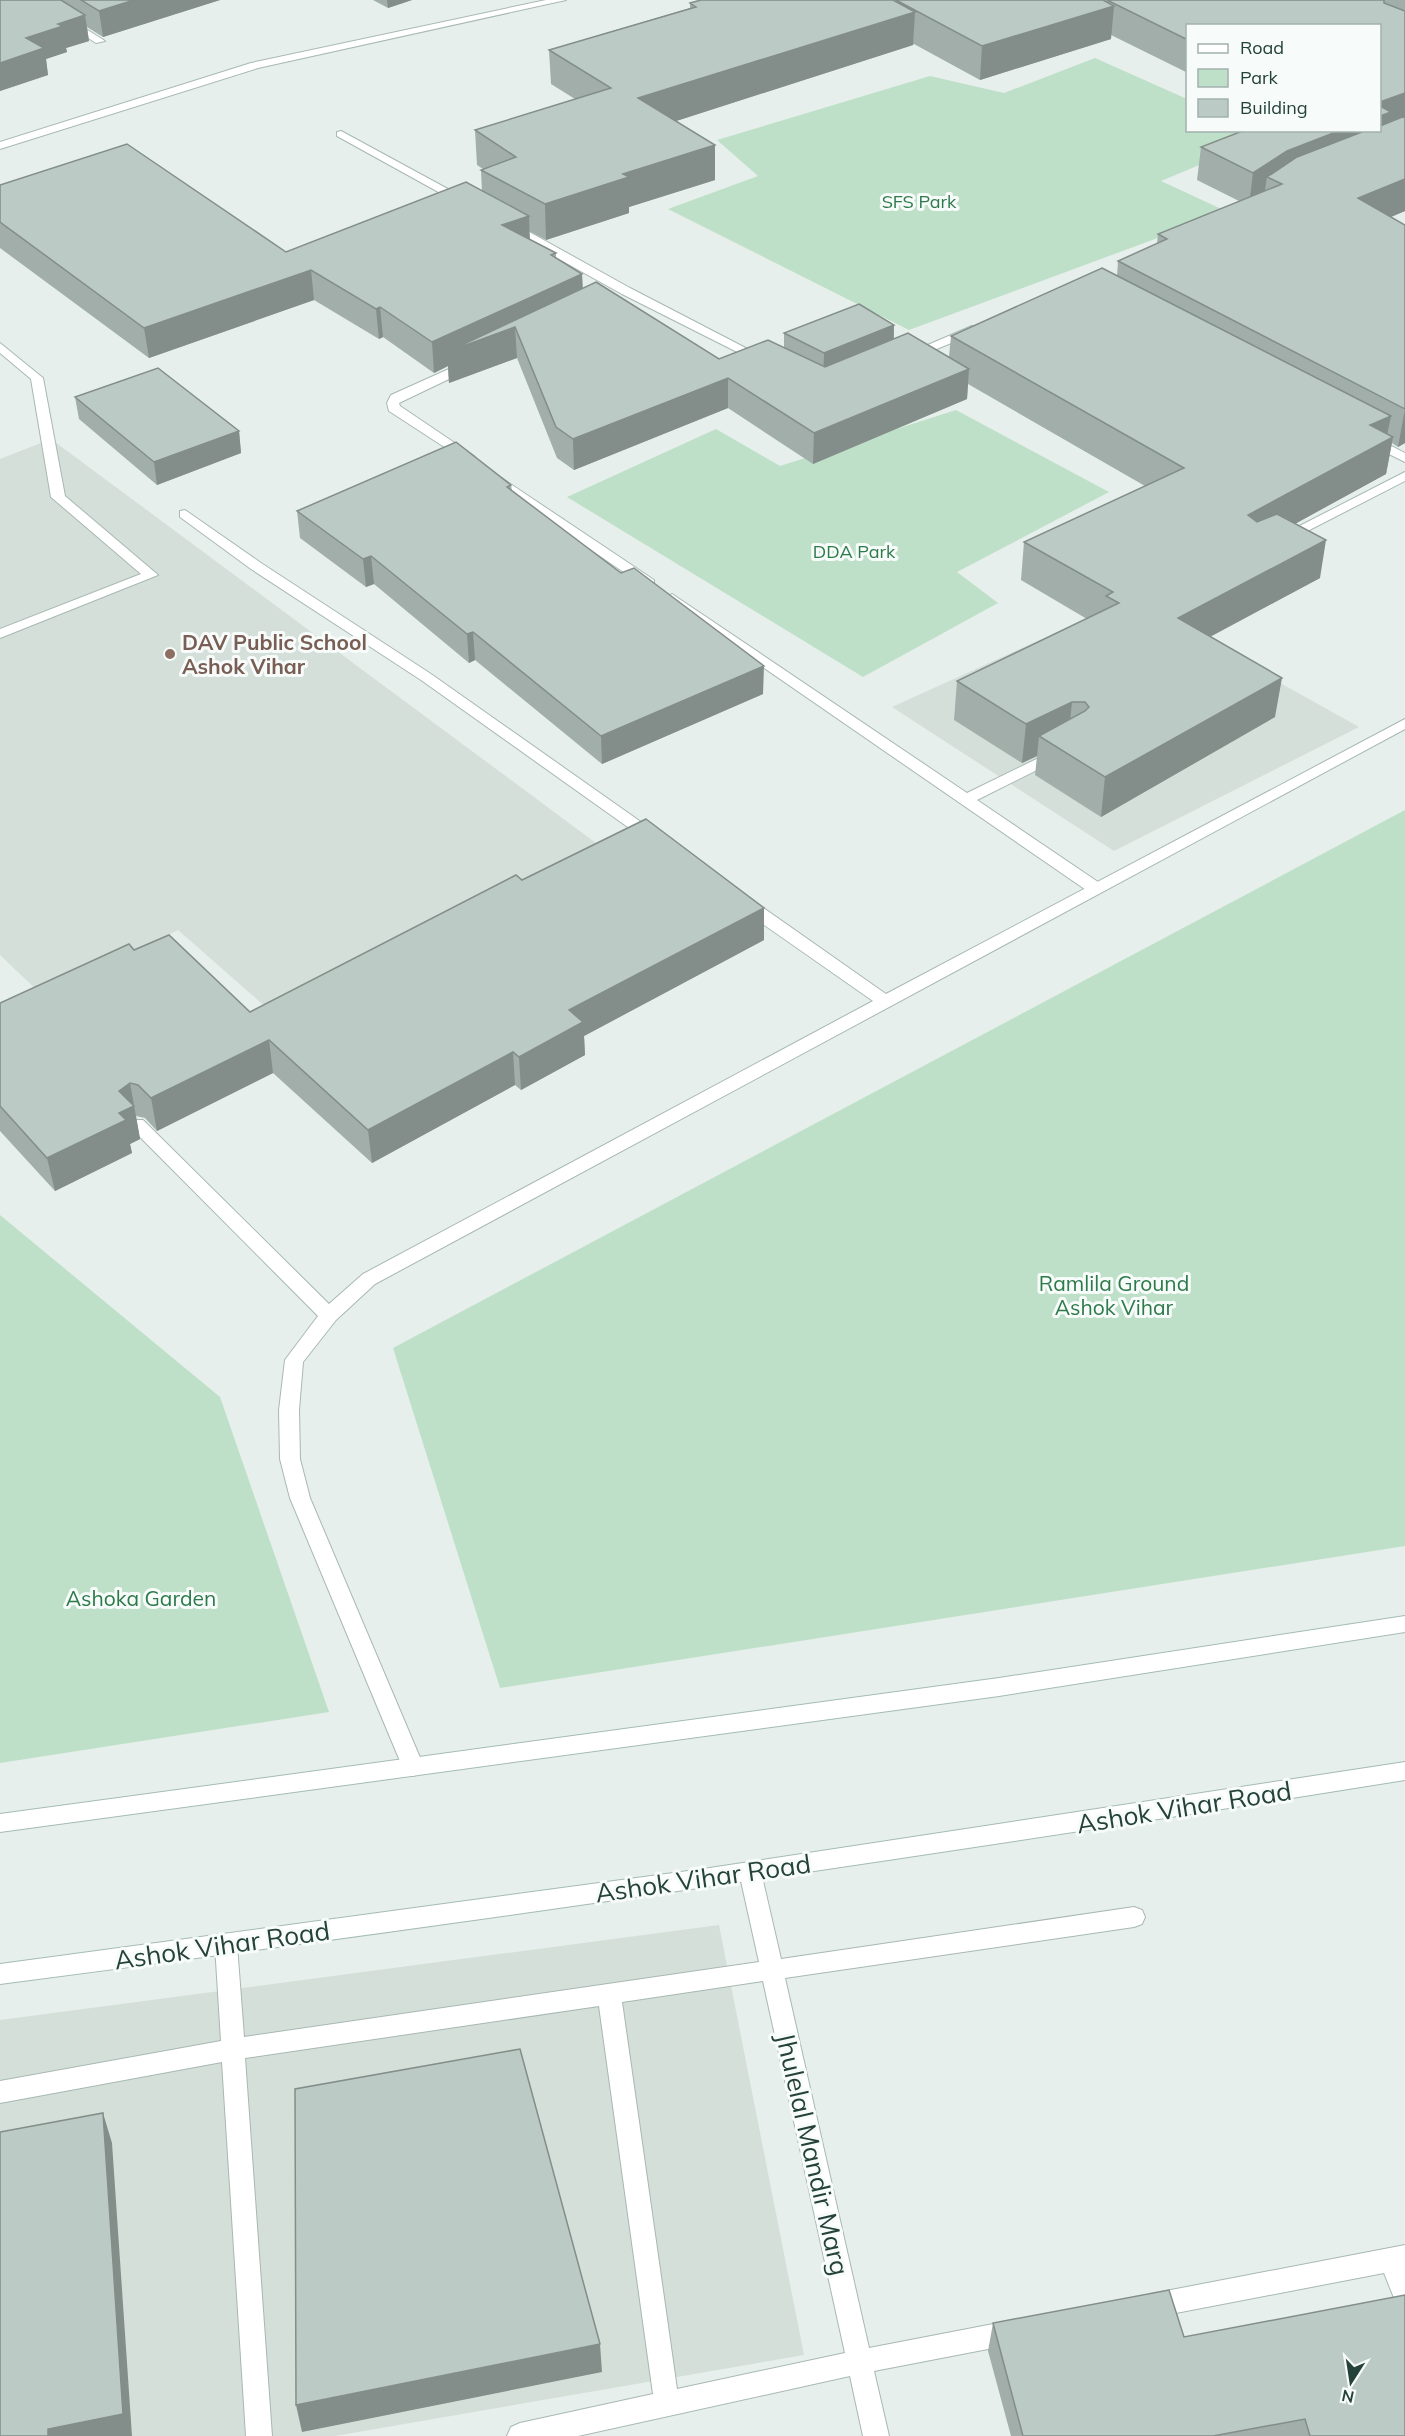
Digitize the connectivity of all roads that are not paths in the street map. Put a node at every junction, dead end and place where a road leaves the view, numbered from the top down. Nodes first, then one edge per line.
1 (33, 0) edge
2 (561, 0) edge
3 (100, 41) edge
4 (341, 134) dead end
5 (0, 146) edge
6 (474, 207) edge
7 (494, 218) edge
8 (990, 323) edge
9 (0, 347) edge
10 (480, 359) edge
11 (890, 363) edge
12 (772, 365) edge
13 (1363, 435) edge
14 (1405, 458) edge
15 (1405, 476) edge
16 (185, 514) dead end
17 (1272, 543) edge
18 (0, 634) edge
19 (1405, 723) edge
20 (1074, 746) edge
21 (967, 799) junction
22 (668, 849) edge
23 (1095, 888) junction
24 (735, 897) edge
25 (884, 1001) junction
26 (137, 1124) edge
27 (329, 1315) junction
28 (1405, 1624) edge
29 (413, 1767) junction
30 (1405, 1771) edge
31 (0, 1823) edge
32 (750, 1872) junction
33 (1134, 1917) dead end
34 (226, 1945) junction
35 (772, 1971) junction
36 (0, 1974) edge
37 (609, 1994) junction
38 (234, 2049) junction
39 (0, 2092) edge
40 (1398, 2258) edge
41 (1405, 2295) edge
42 (1126, 2311) edge
43 (1033, 2328) edge
44 (860, 2362) junction
45 (667, 2404) junction
46 (259, 2436) edge
47 (520, 2436) edge
48 (876, 2436) edge

1 - 3 street
2 - 5 street
4 - 6 street
7 - 12 street
8 - 11 street
9 - 18 street
10 - 21 street
13 - 14 street
15 - 17 street
16 - 22 street
19 - 23 street
20 - 21 street
21 - 23 street
23 - 25 street
24 - 25 street
25 - 27 street
26 - 27 street
27 - 29 street
28 - 29 street
29 - 31 street
30 - 32 street, Ashok Vihar Road
32 - 34 street, Ashok Vihar Road
32 - 35 street, Jhulelal Mandir Marg
33 - 35 street
34 - 36 street, Ashok Vihar Road
34 - 38 street
35 - 37 street
35 - 44 street, Jhulelal Mandir Marg
37 - 38 street
37 - 45 street
38 - 39 street
38 - 46 street
40 - 41 street
40 - 42 street
43 - 44 street
44 - 45 street
44 - 48 street, Jhulelal Mandir Marg
45 - 47 street

